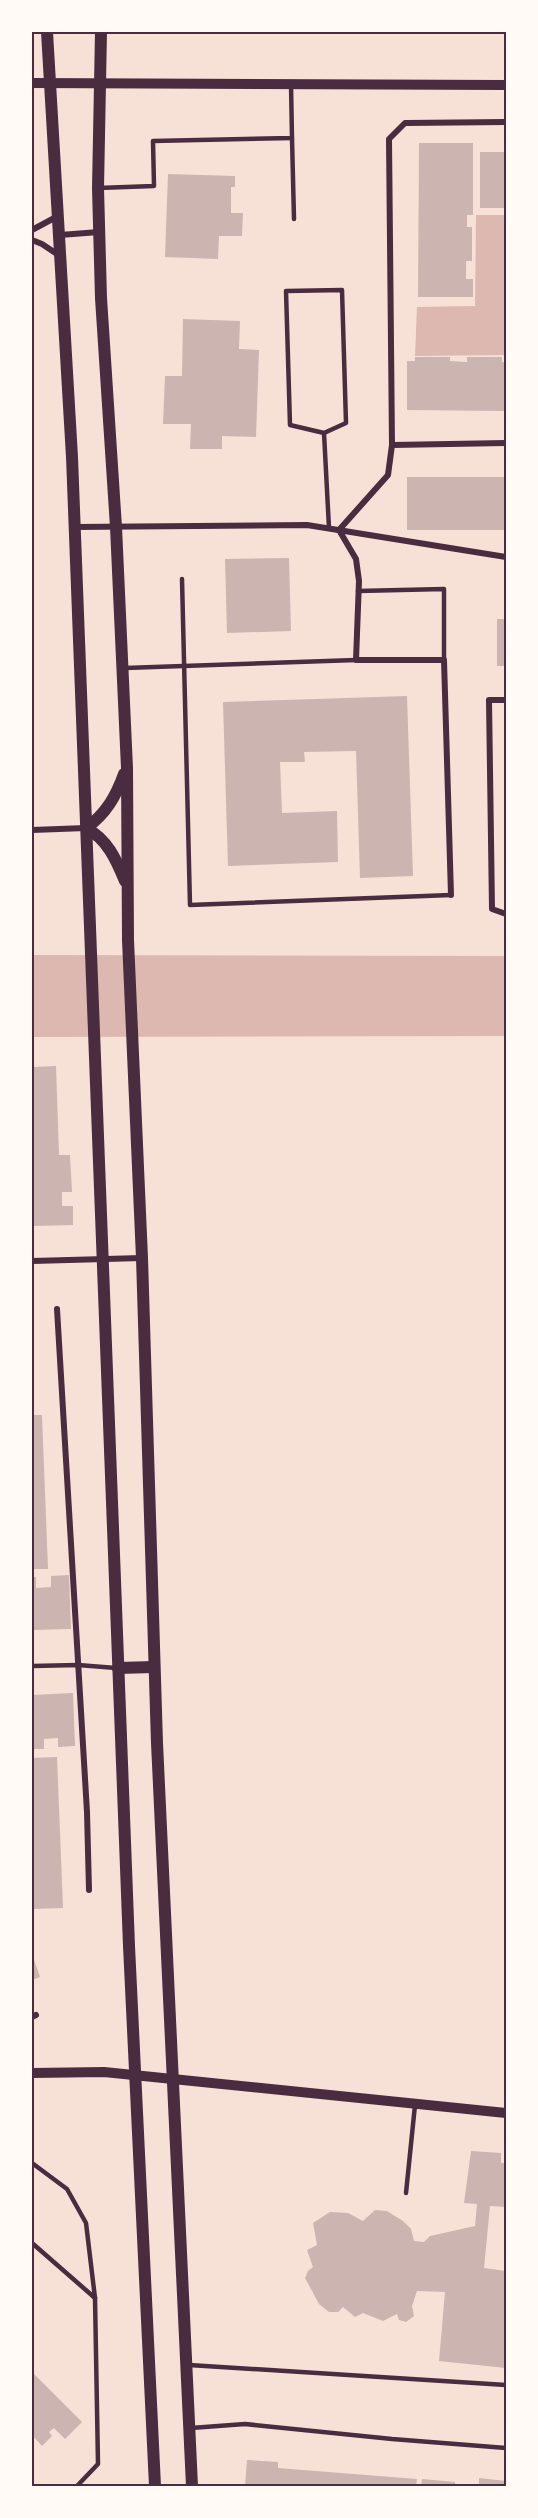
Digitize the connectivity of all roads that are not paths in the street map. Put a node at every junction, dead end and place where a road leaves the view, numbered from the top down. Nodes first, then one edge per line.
1 (47, 32) edge
2 (101, 32) edge
3 (32, 83) edge
4 (48, 83) junction
5 (100, 83) junction
6 (291, 84) junction
7 (507, 84) edge
8 (507, 123) edge
9 (292, 138) junction
10 (99, 188) junction
11 (59, 215) junction
12 (294, 219) dead end
13 (32, 230) edge
14 (99, 232) junction
15 (60, 235) junction
16 (32, 240) edge
17 (62, 257) junction
18 (324, 433) junction
19 (507, 443) edge
20 (392, 445) junction
21 (74, 527) junction
22 (116, 527) junction
23 (329, 528) junction
24 (339, 530) junction
25 (507, 557) edge
26 (182, 579) dead end
27 (358, 591) junction
28 (356, 660) junction
29 (444, 660) junction
30 (184, 666) junction
31 (122, 669) junction
32 (507, 700) edge
33 (127, 768) junction
34 (86, 828) junction
35 (32, 830) edge
36 (128, 885) junction
37 (451, 895) joint
38 (507, 914) edge
39 (103, 1258) junction
40 (142, 1258) junction
41 (32, 1261) edge
42 (57, 1309) dead end
43 (78, 1665) junction
44 (32, 1666) edge
45 (154, 1667) junction
46 (118, 1668) junction
47 (89, 1890) dead end
48 (32, 2073) edge
49 (137, 2077) junction
50 (173, 2080) junction
51 (415, 2105) junction
52 (507, 2113) edge
53 (32, 2163) edge
54 (406, 2193) dead end
55 (32, 2243) edge
56 (94, 2298) junction
57 (185, 2364) junction
58 (507, 2385) edge
59 (188, 2429) junction
60 (507, 2448) edge
61 (77, 2487) edge
62 (155, 2487) edge
63 (192, 2487) edge

1 - 4 main road
2 - 5 main road
3 - 4 street
4 - 5 street
4 - 11 main road
5 - 6 street
5 - 10 main road
6 - 7 street
6 - 9 lane
8 - 20 street
9 - 10 lane
9 - 12 lane
10 - 14 main road
11 - 13 street
11 - 15 main road
14 - 15 street
14 - 22 main road
15 - 17 main road
16 - 17 street
17 - 21 main road
18 - 18 lane
18 - 23 lane
19 - 20 street
20 - 24 street
21 - 22 street
21 - 34 main road
22 - 23 street
22 - 31 main road
23 - 24 street
24 - 25 street
24 - 27 street
26 - 30 lane
27 - 28 street
27 - 29 lane
28 - 29 street
28 - 30 lane
29 - 37 street
30 - 31 lane
30 - 37 lane
31 - 33 main road
32 - 38 street
33 - 34 main road
33 - 36 main road
34 - 35 street
34 - 36 main road
34 - 39 main road
36 - 40 main road
39 - 40 street
39 - 41 street
39 - 46 main road
40 - 45 main road
42 - 43 street
43 - 44 lane
43 - 46 lane
43 - 47 street
45 - 46 main road
45 - 50 main road
46 - 49 main road
48 - 49 street
49 - 50 street
49 - 62 main road
50 - 51 street
50 - 57 main road
51 - 52 street
51 - 54 lane
53 - 56 lane
55 - 56 lane
56 - 61 lane
57 - 58 lane
57 - 59 main road
59 - 60 lane
59 - 63 main road

